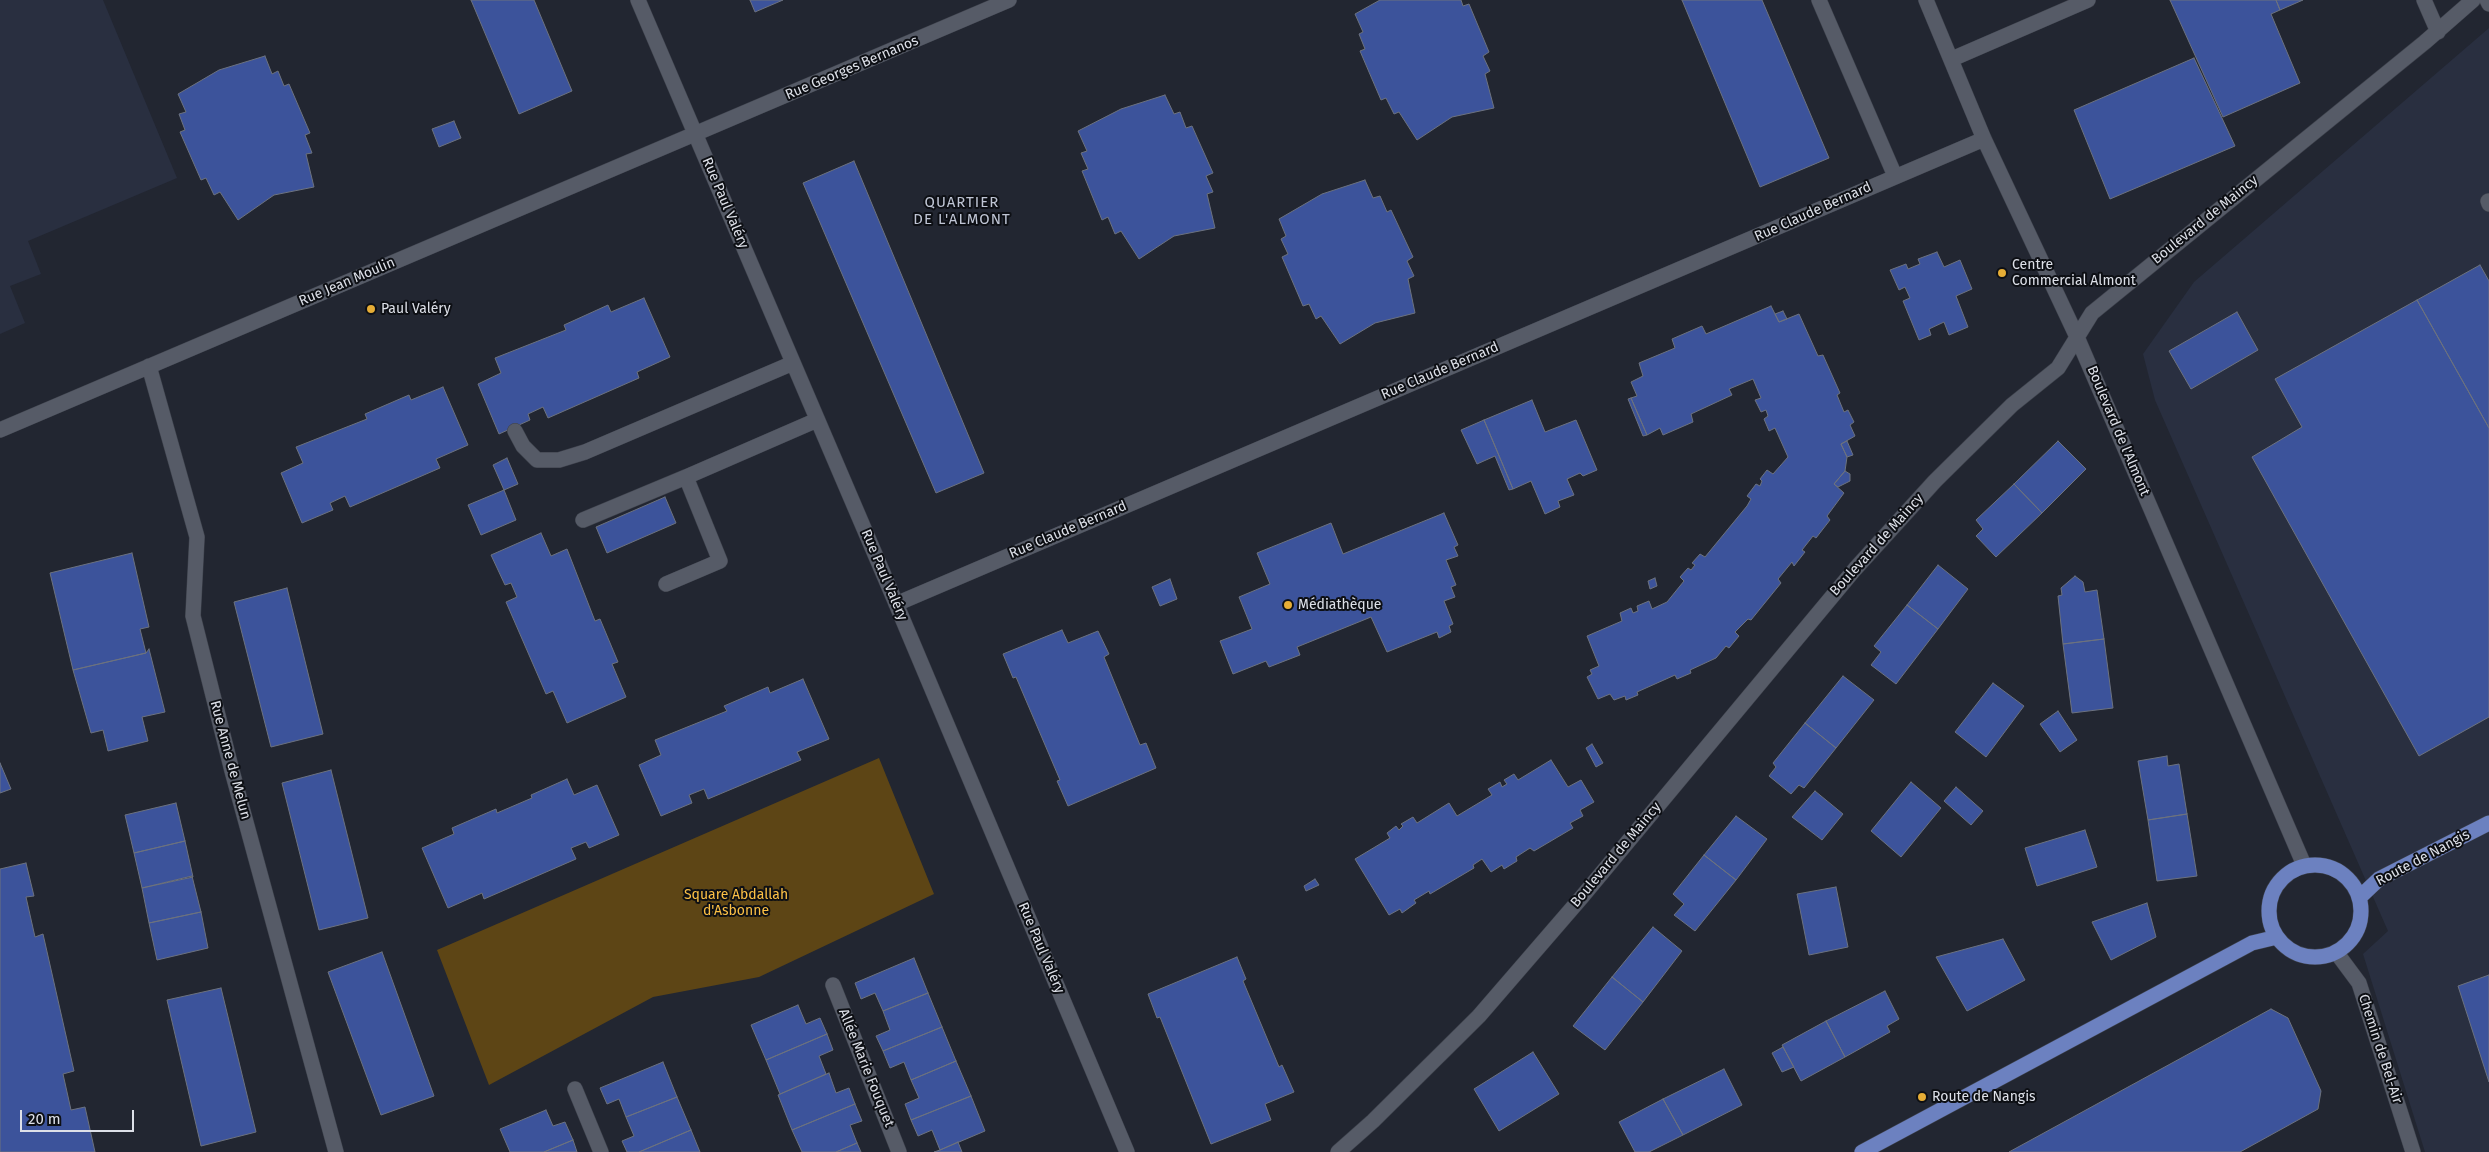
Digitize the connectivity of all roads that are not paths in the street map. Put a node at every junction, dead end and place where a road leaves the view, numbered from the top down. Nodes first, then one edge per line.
1 (638, 0) edge
2 (1009, 0) edge
3 (1819, 0) edge
4 (1926, 0) edge
5 (2088, 0) edge
6 (2424, 0) edge
7 (2473, 0) edge
8 (2487, 0) edge
9 (2489, 4) edge
10 (2438, 32) junction
11 (1952, 59) junction
12 (695, 134) junction
13 (1984, 139) junction
14 (1895, 176) junction
15 (2077, 337) junction
16 (793, 363) junction
17 (149, 366) junction
18 (817, 420) junction
19 (0, 430) edge
20 (515, 431) dead end
21 (686, 477) junction
22 (583, 520) dead end
23 (666, 584) dead end
24 (896, 604) junction
25 (2489, 823) edge
26 (2304, 865) junction
27 (2360, 897) junction
28 (2277, 937) junction
29 (2336, 952) junction
30 (833, 985) dead end
31 (575, 1089) dead end
32 (336, 1152) edge
33 (601, 1152) edge
34 (900, 1152) edge
35 (1127, 1152) edge
36 (1338, 1152) edge
37 (1862, 1152) edge
38 (2414, 1152) edge

1 - 12 street, Rue Paul Valéry
2 - 12 street, Rue Georges Bernanos
3 - 14 street
4 - 11 street, Boulevard de l'Almont
5 - 11 street
6 - 10 street
7 - 10 street, Boulevard de Maincy
8 - 9 street
10 - 15 street, Boulevard de Maincy
11 - 13 street, Boulevard de l'Almont
12 - 16 street, Rue Paul Valéry
12 - 17 street, Rue Jean Moulin
13 - 14 street, Rue Claude Bernard
13 - 15 street, Boulevard de l'Almont
14 - 24 street, Rue Claude Bernard
15 - 26 street, Boulevard de l'Almont
15 - 36 street, Boulevard de Maincy
16 - 18 street, Rue Paul Valéry
16 - 20 street
17 - 19 street, Rue Jean Moulin
17 - 32 street, Rue Anne de Melun
18 - 21 street
18 - 24 street, Rue Paul Valéry
21 - 22 street
21 - 23 street
24 - 35 street, Rue Paul Valéry
25 - 27 main road, Route de Nangis
26 - 27 main road
26 - 28 main road
27 - 29 main road
28 - 29 main road
28 - 37 main road
29 - 38 street, Chemin de Bel-Air
30 - 34 street, Allée Marie Fouquet
31 - 33 street

